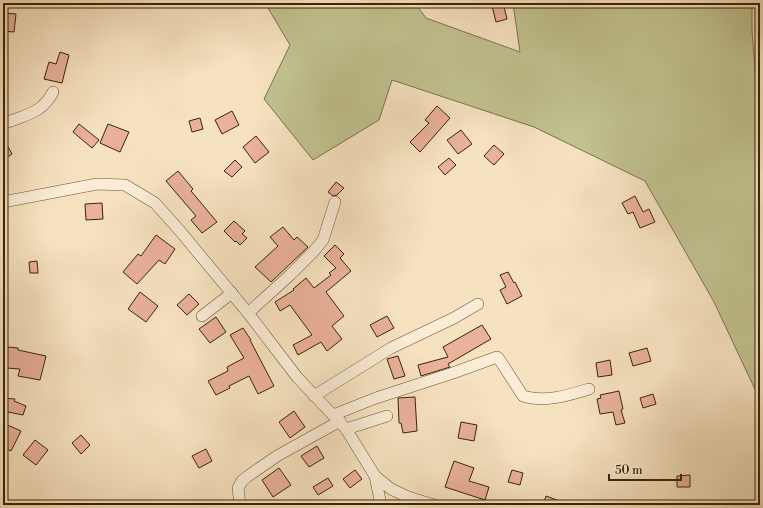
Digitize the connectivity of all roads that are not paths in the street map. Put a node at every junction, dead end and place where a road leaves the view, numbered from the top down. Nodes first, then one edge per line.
1 (53, 92) dead end
2 (3, 124) edge
3 (3, 202) edge
4 (335, 202) dead end
5 (232, 293) junction
6 (478, 304) dead end
7 (248, 313) junction
8 (202, 316) dead end
9 (590, 389) dead end
10 (314, 396) junction
11 (386, 416) dead end
12 (340, 422) junction
13 (375, 476) junction
14 (240, 505) edge
15 (381, 505) edge
16 (434, 505) edge

1 - 2 street
3 - 5 street
4 - 7 street
5 - 7 street
5 - 8 street
6 - 10 street
7 - 10 street
9 - 12 street
10 - 12 street
11 - 12 street
12 - 13 street
12 - 14 street
13 - 15 street
13 - 16 street

